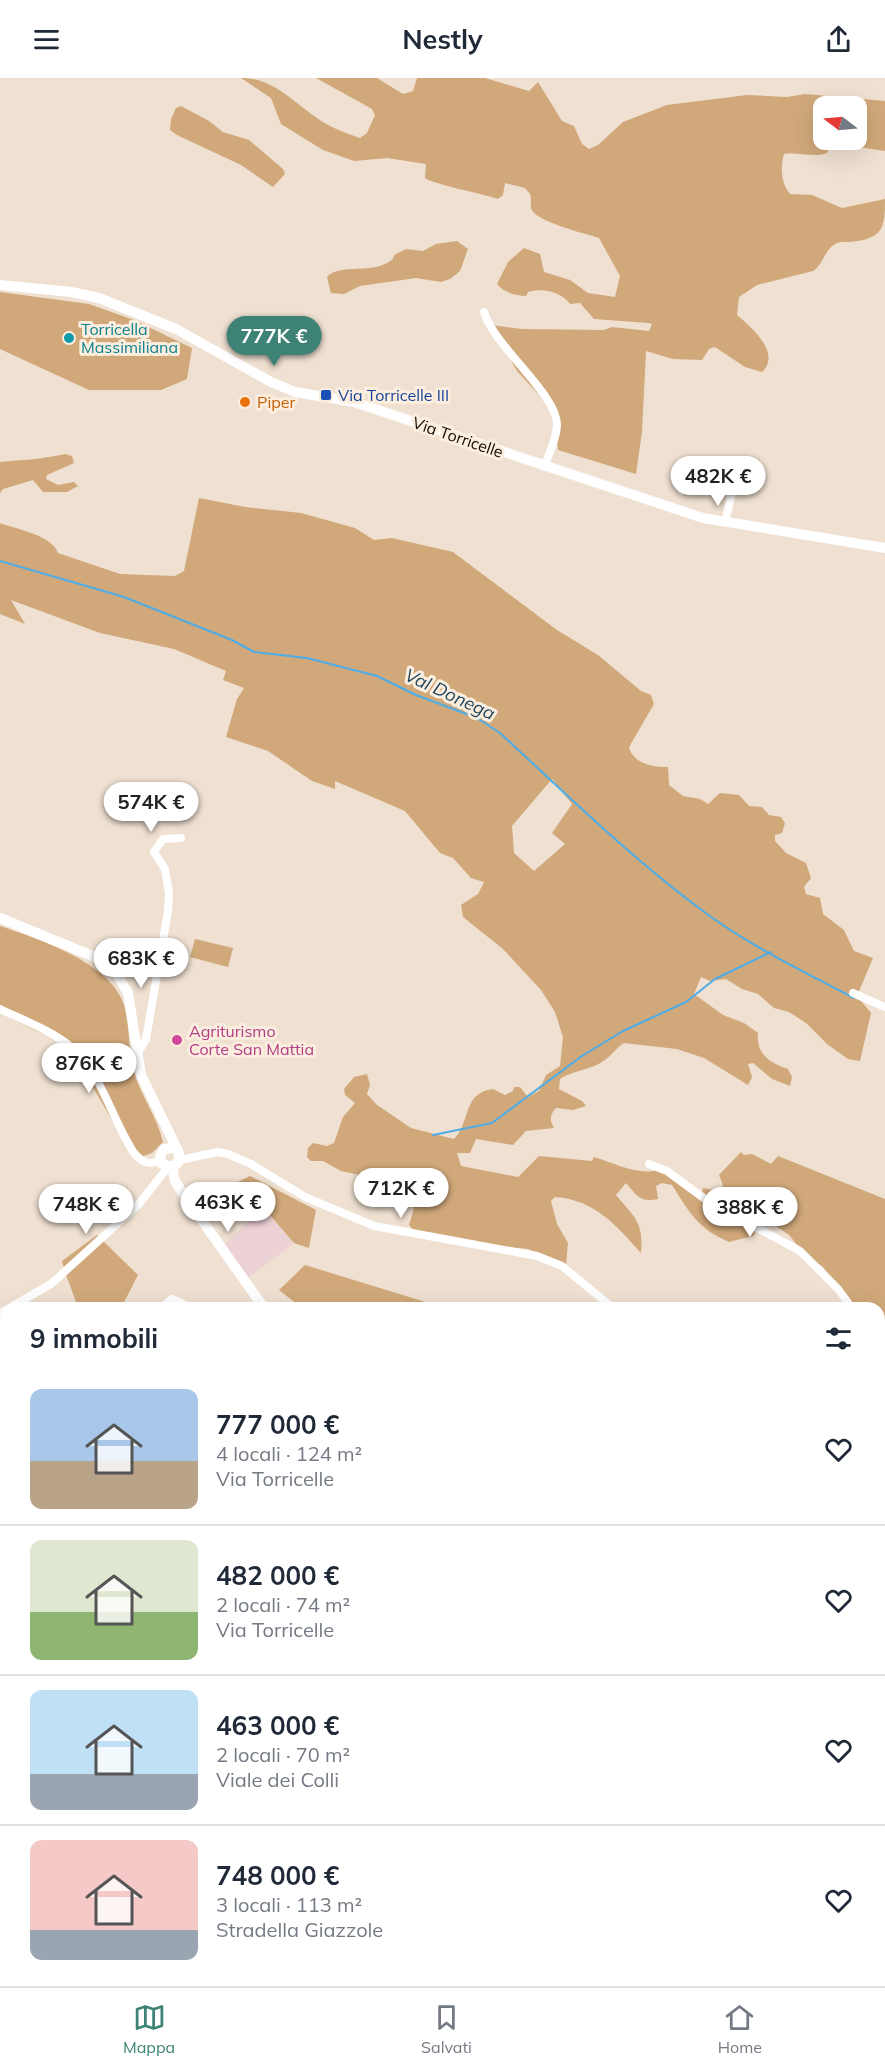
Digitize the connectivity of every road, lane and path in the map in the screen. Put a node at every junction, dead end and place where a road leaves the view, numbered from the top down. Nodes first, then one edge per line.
1 (0, 285) edge
2 (484, 312) dead end
3 (544, 466) junction
4 (682, 491) dead end
5 (725, 522) junction
6 (885, 548) edge
7 (181, 838) dead end
8 (0, 918) edge
9 (853, 993) dead end
10 (885, 1006) edge
11 (0, 1009) edge
12 (138, 1053) junction
13 (174, 1148) junction
14 (170, 1164) junction
15 (649, 1164) dead end
16 (20, 1302) edge
17 (260, 1302) edge
18 (606, 1302) edge
19 (847, 1302) edge

1 - 3 street, Via Torricelle
2 - 3 street
3 - 5 street, Via Torricelle
4 - 5 street
5 - 6 street, Via Torricelle
7 - 12 street
8 - 12 street
9 - 10 street
11 - 14 street
12 - 13 street
13 - 14 street
13 - 14 street
14 - 16 street
14 - 17 street
14 - 18 street
15 - 19 street

